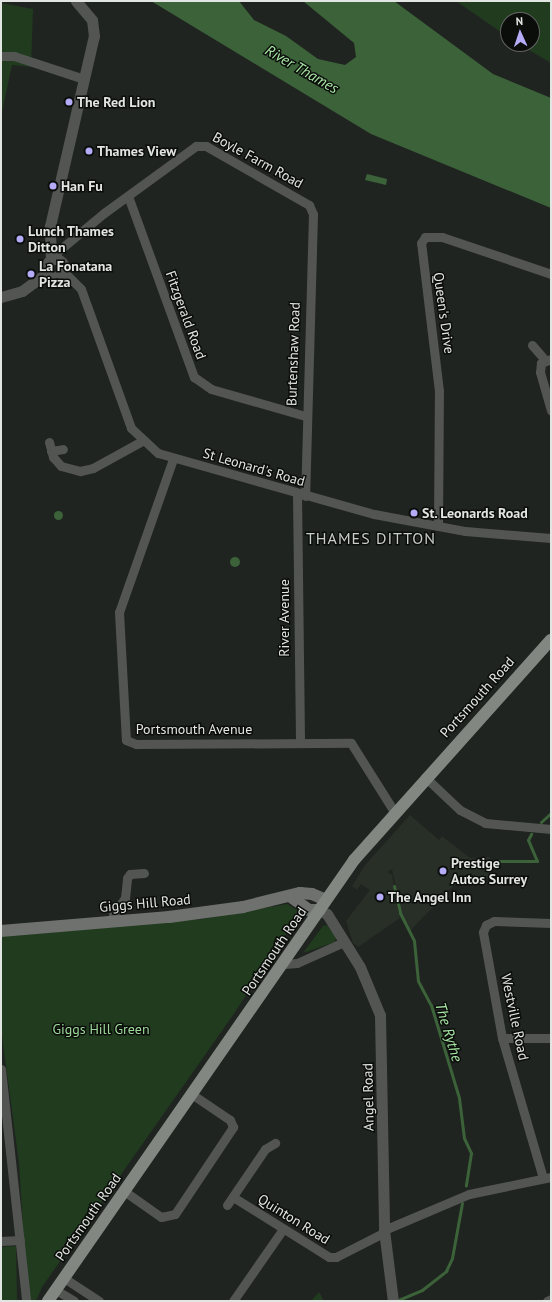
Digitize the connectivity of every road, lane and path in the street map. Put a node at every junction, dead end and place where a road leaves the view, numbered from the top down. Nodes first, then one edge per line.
1 (76, 1) edge
2 (1, 56) edge
3 (84, 79) junction
4 (128, 196) junction
5 (313, 214) joint
6 (54, 259) junction
7 (64, 271) junction
8 (47, 273) junction
9 (551, 274) edge
10 (1, 297) edge
11 (532, 345) dead end
12 (548, 360) edge
13 (551, 410) edge
14 (305, 416) junction
15 (142, 441) junction
16 (63, 449) dead end
17 (174, 459) junction
18 (301, 495) junction
19 (438, 526) junction
20 (551, 538) edge
21 (551, 640) edge
22 (300, 742) junction
23 (425, 777) junction
24 (395, 813) junction
25 (551, 829) edge
26 (144, 873) dead end
27 (323, 905) junction
28 (113, 922) junction
29 (551, 923) edge
30 (1, 931) edge
31 (344, 942) junction
32 (284, 964) junction
33 (502, 1038) junction
34 (551, 1038) edge
35 (1, 1069) edge
36 (1, 1072) edge
37 (193, 1095) junction
38 (275, 1144) dead end
39 (547, 1178) edge
40 (124, 1191) junction
41 (233, 1197) junction
42 (227, 1205) dead end
43 (283, 1229) junction
44 (384, 1231) junction
45 (20, 1240) junction
46 (1, 1242) edge
47 (64, 1278) junction
48 (56, 1290) junction
49 (551, 1299) edge
50 (392, 1300) edge
51 (26, 1301) edge
52 (48, 1301) edge
53 (74, 1301) edge
54 (99, 1301) edge
55 (233, 1301) edge
56 (547, 1301) edge

1 - 3 street
2 - 3 street
3 - 6 street
4 - 5 street, Boyle Farm Road
4 - 6 street, Boyle Farm Road
4 - 14 street, Fitzgerald Road
5 - 14 street, Burtenshaw Road
6 - 7 street
6 - 8 street
7 - 8 street
7 - 15 street, St Leonard's Road
8 - 10 street
9 - 19 street, Queen's Drive
11 - 12 street
12 - 13 street
14 - 18 street, Burtenshaw Road
15 - 16 street
15 - 17 street, St Leonard's Road
17 - 18 street, St Leonard's Road
17 - 22 street, Portsmouth Avenue
18 - 19 street, St Leonard's Road
18 - 22 street, River Avenue
19 - 20 street, St Leonard's Road
21 - 23 main road, Portsmouth Road
22 - 24 street, Portsmouth Avenue
23 - 24 main road, Portsmouth Road
23 - 25 street
24 - 27 main road, Portsmouth Road
26 - 28 street
27 - 28 main road, Giggs Hill Road
27 - 31 street, Angel Road
27 - 32 main road, Portsmouth Road
28 - 30 main road, Giggs Hill Road
29 - 33 street, Westville Road
31 - 32 street
31 - 44 street, Angel Road
32 - 37 main road, Portsmouth Road
33 - 34 street
33 - 39 street, Westville Road
35 - 36 street
36 - 45 street
37 - 40 main road, Portsmouth Road
37 - 40 street
38 - 41 street
39 - 44 street, Quinton Road
40 - 47 main road, Portsmouth Road
41 - 42 street
41 - 43 street, Quinton Road
43 - 44 street, Quinton Road
43 - 55 street
44 - 50 street, Angel Road
45 - 46 street
45 - 51 street
47 - 48 main road, Portsmouth Road
47 - 54 street
48 - 52 main road, Portsmouth Road
48 - 53 street
49 - 56 street

